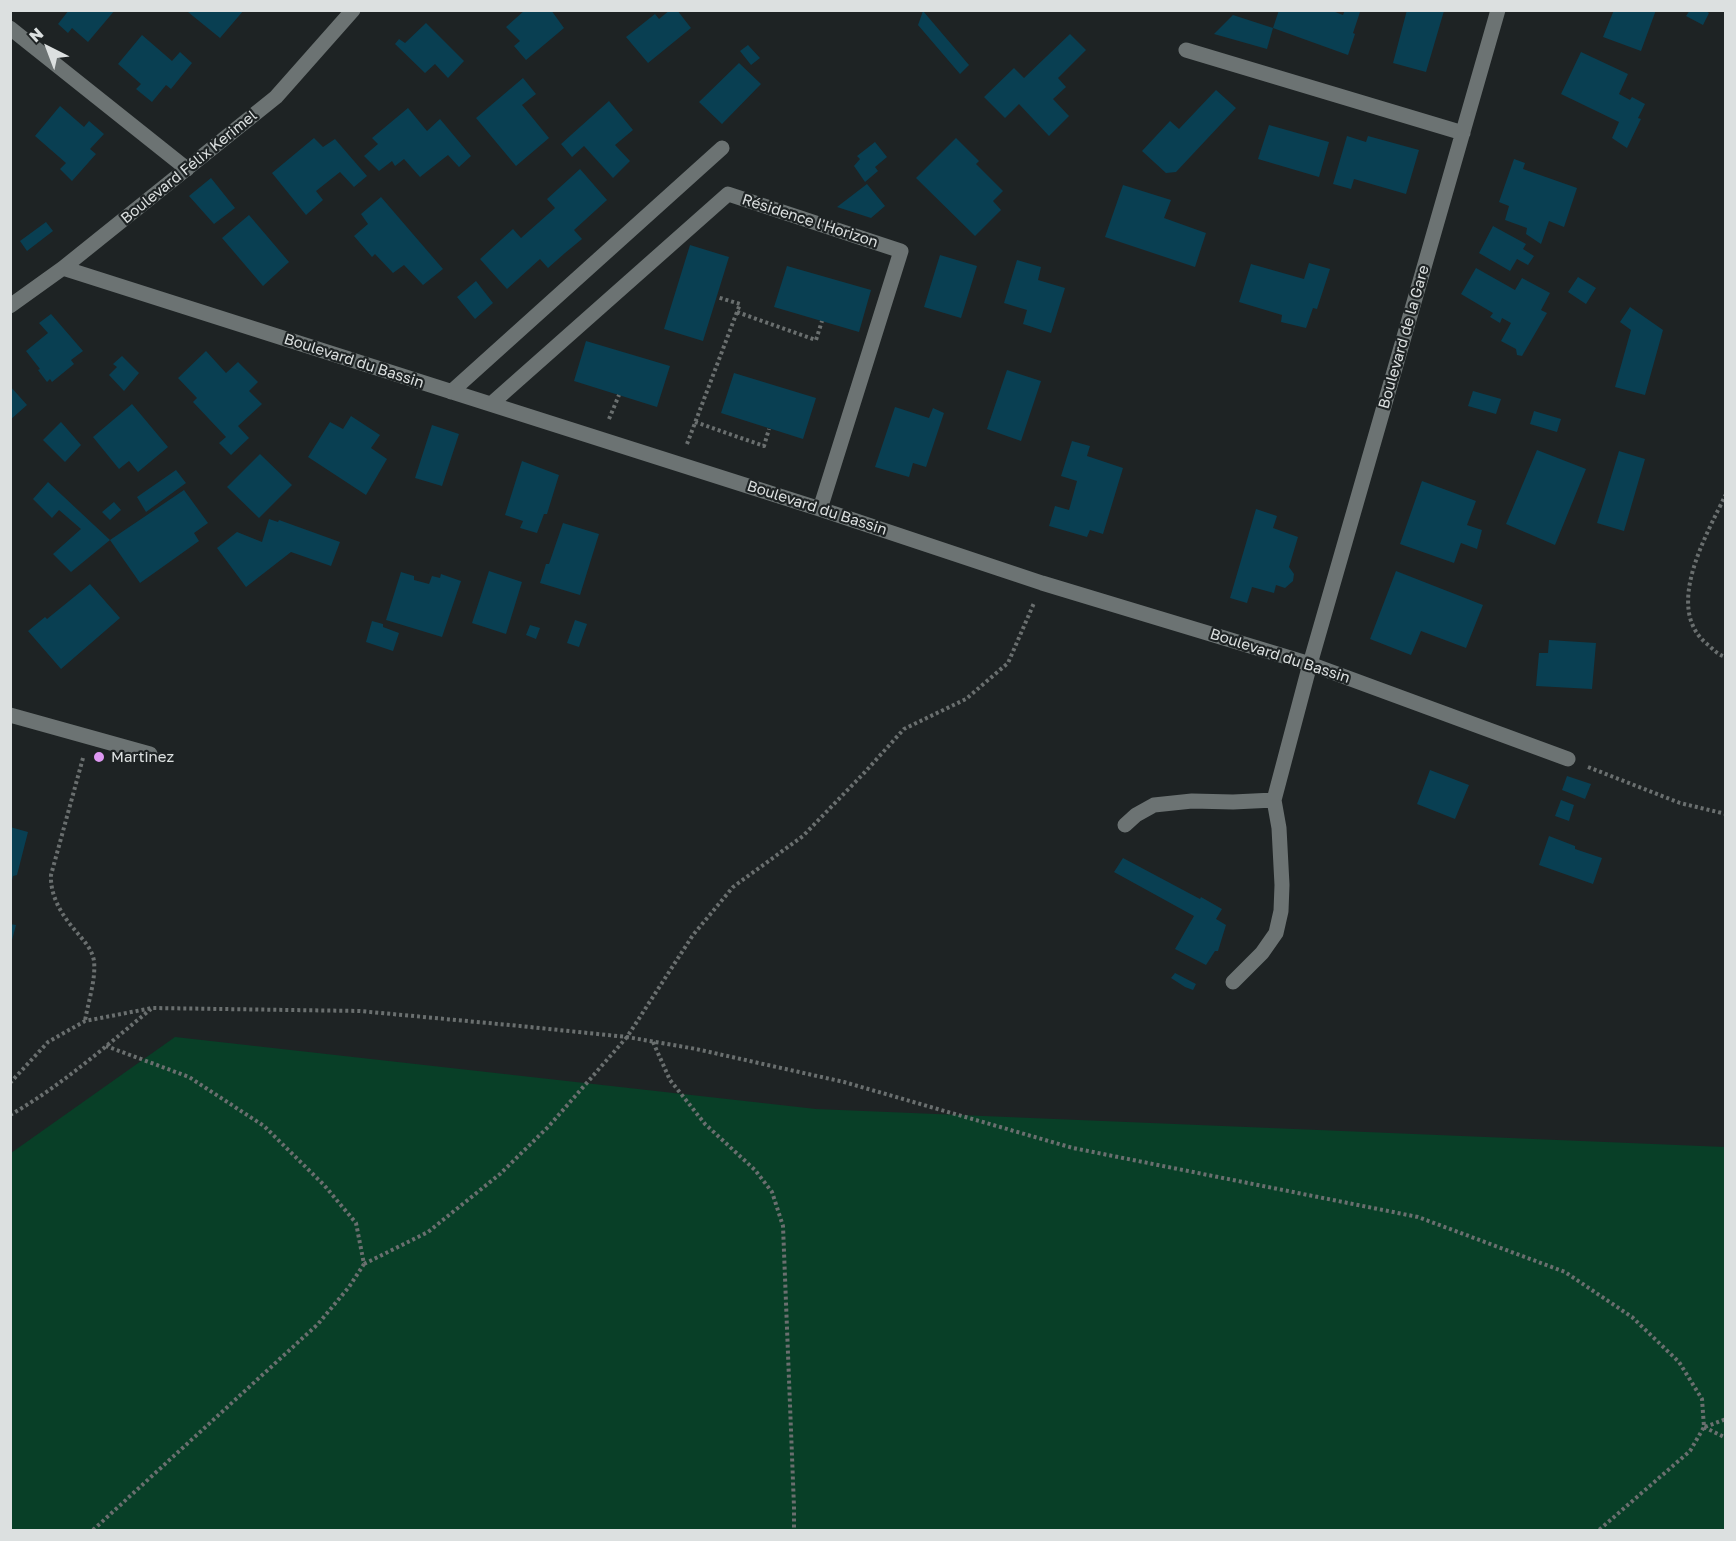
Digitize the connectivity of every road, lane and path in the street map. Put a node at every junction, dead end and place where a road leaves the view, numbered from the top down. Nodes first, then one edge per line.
1 (353, 10) edge
2 (1498, 10) edge
3 (10, 28) edge
4 (1186, 50) dead end
5 (1463, 133) junction
6 (722, 148) dead end
7 (187, 169) junction
8 (63, 268) junction
9 (717, 297) dead end
10 (10, 306) edge
11 (737, 312) junction
12 (822, 321) dead end
13 (451, 392) junction
14 (491, 404) junction
15 (695, 422) junction
16 (769, 429) dead end
17 (679, 464) junction
18 (1725, 494) edge
19 (820, 509) junction
20 (1042, 583) junction
21 (1725, 657) edge
22 (1310, 664) junction
23 (10, 715) edge
24 (88, 737) junction
25 (150, 754) dead end
26 (1568, 759) joint
27 (1274, 800) junction
28 (1725, 814) edge
29 (1125, 825) dead end
30 (1233, 982) dead end
31 (152, 1008) junction
32 (85, 1021) junction
33 (627, 1037) junction
34 (652, 1042) junction
35 (106, 1046) junction
36 (10, 1083) edge
37 (10, 1115) edge
38 (364, 1264) junction
39 (1725, 1419) edge
40 (1704, 1427) junction
41 (1725, 1438) edge
42 (93, 1530) edge
43 (794, 1530) edge
44 (1599, 1530) edge

1 - 7 street, Boulevard Félix Kerimel
2 - 5 street, Boulevard de la Gare
3 - 7 street
4 - 5 street
5 - 22 street, Boulevard de la Gare
6 - 13 street
7 - 8 street, Boulevard Félix Kerimel
8 - 10 street, Boulevard Félix Kerimel
8 - 13 street, Boulevard du Bassin
9 - 11 path
11 - 12 path
11 - 15 path
13 - 14 street, Boulevard du Bassin
14 - 17 street, Boulevard du Bassin
14 - 19 street, Résidence l'Horizon
15 - 16 path
15 - 17 path
17 - 19 street, Boulevard du Bassin
18 - 21 path
19 - 20 street, Boulevard du Bassin
20 - 22 street, Boulevard du Bassin
20 - 33 path
22 - 26 street, Boulevard du Bassin
22 - 27 street, Boulevard de la Gare
23 - 24 street
24 - 25 street
24 - 32 path
26 - 28 path
27 - 29 street
27 - 30 street
31 - 32 path
31 - 33 path
31 - 35 path
32 - 36 path
33 - 34 path
33 - 38 path
34 - 40 path
34 - 43 path
35 - 37 path
35 - 38 path
38 - 42 path
39 - 40 path
40 - 41 path
40 - 44 path

